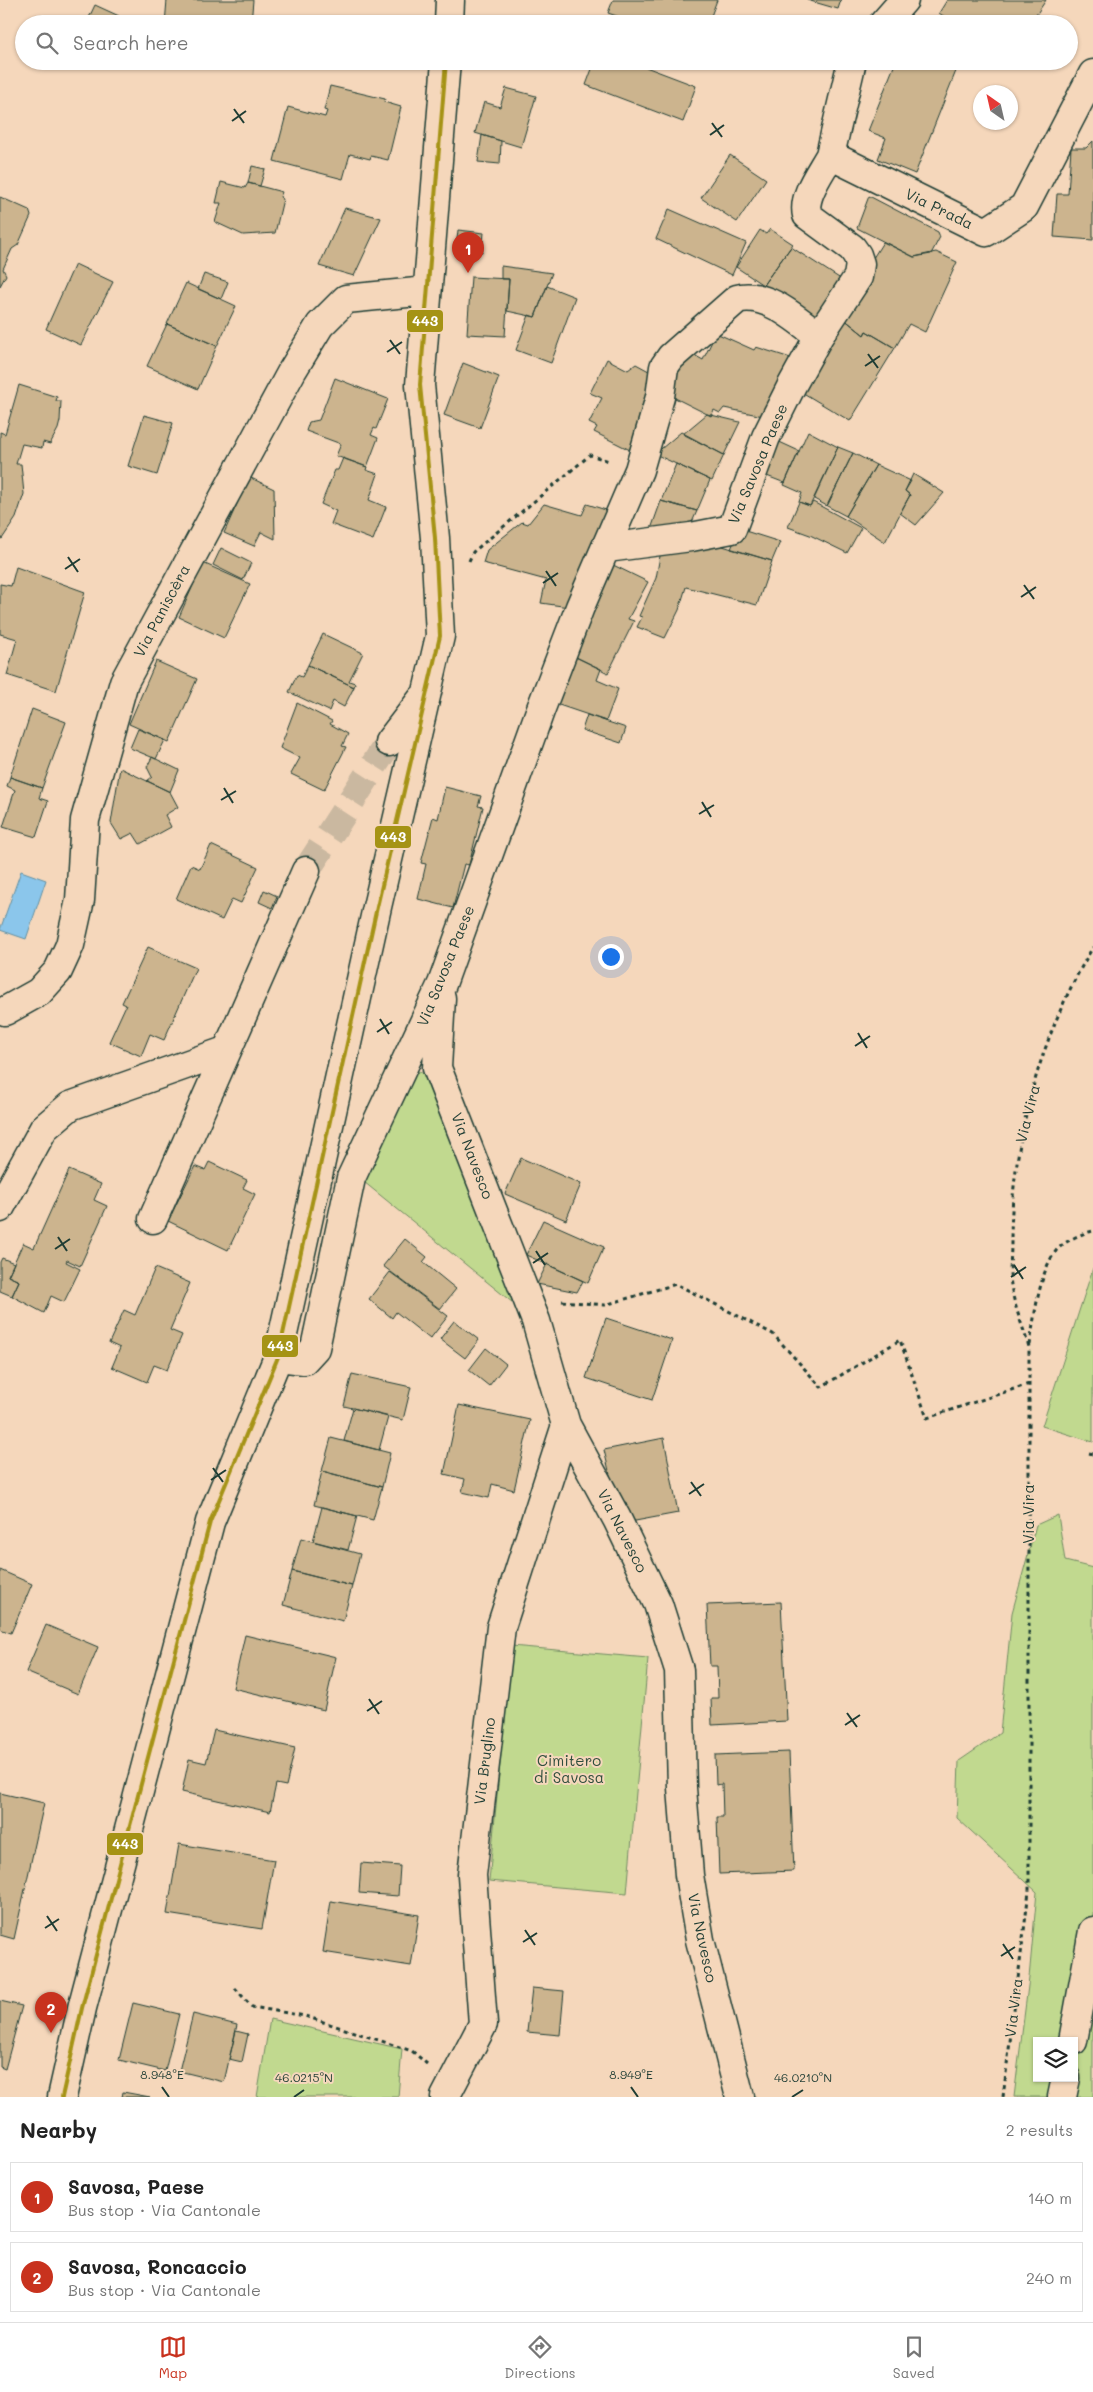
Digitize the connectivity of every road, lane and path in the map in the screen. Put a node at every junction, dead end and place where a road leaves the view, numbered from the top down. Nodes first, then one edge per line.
1 (450, 0) edge
2 (904, 0) edge
3 (449, 15) edge
4 (891, 15) edge
5 (445, 70) edge
6 (850, 70) edge
7 (1093, 74) edge
8 (830, 155) junction
9 (428, 291) junction
10 (819, 336) junction
11 (639, 470) junction
12 (607, 548) junction
13 (469, 562) dead end
14 (428, 692) junction
15 (389, 742) tunnel mouth
16 (306, 871) tunnel mouth
17 (1093, 947) edge
18 (442, 984) junction
19 (5, 1011) dead end
20 (225, 1051) junction
21 (0, 1208) edge
22 (153, 1219) dead end
23 (1093, 1231) edge
24 (527, 1298) junction
25 (1029, 1347) junction
26 (278, 1357) junction
27 (1029, 1384) junction
28 (566, 1425) junction
29 (1093, 1931) edge
30 (235, 1988) dead end
31 (1074, 2037) edge
32 (429, 2069) dead end
33 (1065, 2082) edge
34 (62, 2097) edge
35 (445, 2097) edge
36 (740, 2097) edge
37 (1003, 2097) edge
38 (1062, 2097) edge

1 - 3 street
2 - 4 street
5 - 9 street
6 - 8 street
7 - 8 street, Via Prada
8 - 10 street
9 - 14 street
9 - 19 street, Via Paniscèra
10 - 11 street, Via Savosa Paese
10 - 12 street, Via Savosa Paese
11 - 12 street, Via Savosa Paese
11 - 13 path
12 - 18 street, Via Savosa Paese
14 - 15 street
14 - 26 street
16 - 20 street
17 - 25 path, Via Vira
18 - 24 street, Via Navesco
18 - 26 street, Via Savosa Paese
20 - 21 street
20 - 22 street
23 - 25 path
24 - 27 path
24 - 28 street, Via Navesco
25 - 27 path, Via Vira
26 - 34 street
27 - 37 path, Via Vira
28 - 35 street, Via Bruglino
28 - 36 street, Via Navesco
29 - 31 street
30 - 32 path
33 - 38 street

